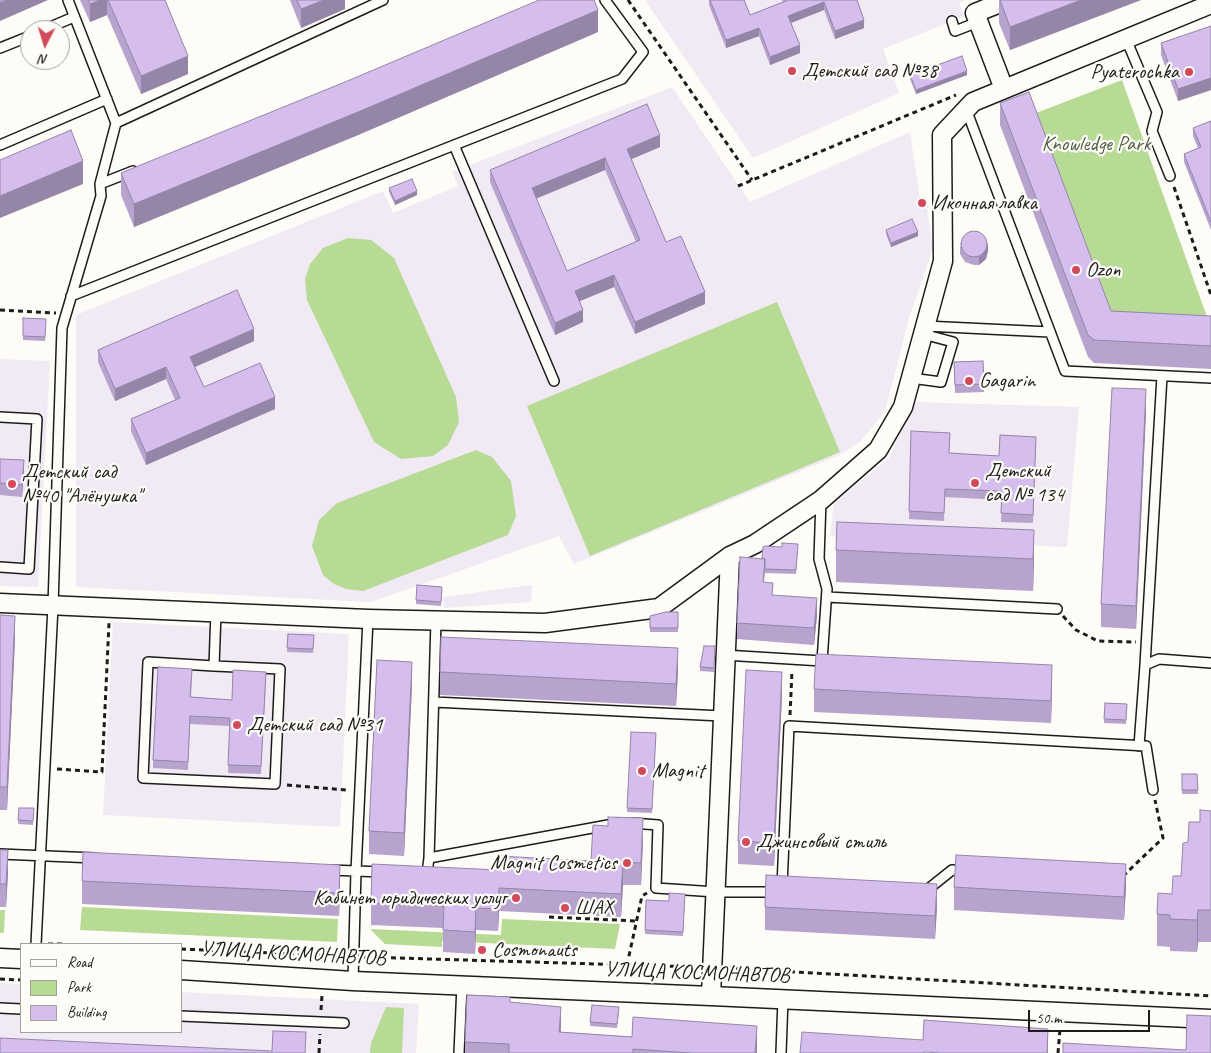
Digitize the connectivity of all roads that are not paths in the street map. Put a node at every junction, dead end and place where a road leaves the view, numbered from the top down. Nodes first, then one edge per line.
1 (68, 0) edge
2 (383, 0) edge
3 (605, 0) edge
4 (1008, 0) edge
5 (1211, 4) edge
6 (74, 17) junction
7 (67, 20) edge
8 (952, 21) dead end
9 (978, 22) junction
10 (1126, 39) junction
11 (20, 40) edge
12 (0, 48) edge
13 (1004, 89) junction
14 (107, 100) junction
15 (966, 109) junction
16 (116, 123) junction
17 (0, 145) edge
18 (454, 145) junction
19 (146, 166) edge
20 (1170, 176) road end
21 (100, 184) junction
22 (71, 296) junction
23 (924, 330) junction
24 (1050, 332) junction
25 (1162, 376) junction
26 (911, 378) junction
27 (1211, 378) edge
28 (554, 382) dead end
29 (0, 417) edge
30 (821, 500) junction
31 (730, 556) junction
32 (0, 567) edge
33 (827, 597) junction
34 (0, 603) edge
35 (53, 606) junction
36 (1057, 609) road end
37 (216, 612) junction
38 (368, 619) junction
39 (436, 621) junction
40 (724, 655) junction
41 (1211, 663) edge
42 (1145, 665) junction
43 (214, 666) junction
44 (434, 702) junction
45 (722, 716) junction
46 (1139, 746) junction
47 (1153, 790) road end
48 (0, 854) edge
49 (41, 856) junction
50 (429, 858) junction
51 (109, 859) edge
52 (323, 870) edge
53 (356, 871) junction
54 (392, 872) edge
55 (410, 872) edge
56 (981, 872) edge
57 (716, 892) junction
58 (782, 892) junction
59 (792, 892) edge
60 (919, 896) edge
61 (36, 943) edge
62 (0, 958) edge
63 (20, 959) edge
64 (182, 970) edge
65 (353, 981) junction
66 (462, 986) junction
67 (711, 996) junction
68 (783, 999) junction
69 (0, 1008) edge
70 (20, 1009) edge
71 (182, 1016) edge
72 (1211, 1019) edge
73 (344, 1023) dead end
74 (459, 1053) edge
75 (781, 1053) edge

1 - 6 lane
2 - 16 lane
3 - 18 lane
4 - 9 street
5 - 10 street
6 - 7 lane
6 - 14 lane
8 - 9 lane
9 - 13 street
10 - 13 street
10 - 20 lane
11 - 12 lane
13 - 15 street
14 - 16 lane
14 - 17 lane
15 - 23 street
15 - 24 lane
16 - 21 lane
18 - 22 lane
18 - 28 lane
19 - 21 lane
21 - 22 lane
22 - 35 lane
23 - 24 lane
23 - 26 street
23 - 26 lane
24 - 25 lane
25 - 27 lane
25 - 42 lane
26 - 30 street
29 - 32 lane
30 - 31 street
30 - 33 lane
31 - 39 street
31 - 40 street
33 - 36 lane
33 - 40 lane
34 - 35 street
35 - 37 street
35 - 49 lane
37 - 38 street
37 - 43 lane
38 - 39 street
38 - 53 lane
39 - 44 lane
40 - 45 street
41 - 42 lane
42 - 46 lane
43 - 43 lane
44 - 45 lane
44 - 50 lane
45 - 57 street
46 - 47 lane
46 - 58 lane
48 - 49 lane
49 - 51 lane
49 - 61 lane
50 - 55 lane
50 - 57 lane
52 - 53 lane
53 - 54 lane
53 - 65 lane
56 - 60 lane
57 - 58 lane
57 - 67 street
58 - 59 lane
62 - 63 street
64 - 65 street, УЛИЦА КОСМОНАВТОВ
65 - 66 street, УЛИЦА КОСМОНАВТОВ
66 - 67 street, УЛИЦА КОСМОНАВТОВ
66 - 74 lane
67 - 68 street, УЛИЦА КОСМОНАВТОВ
68 - 72 street, УЛИЦА КОСМОНАВТОВ
68 - 75 lane
69 - 70 lane
71 - 73 lane

